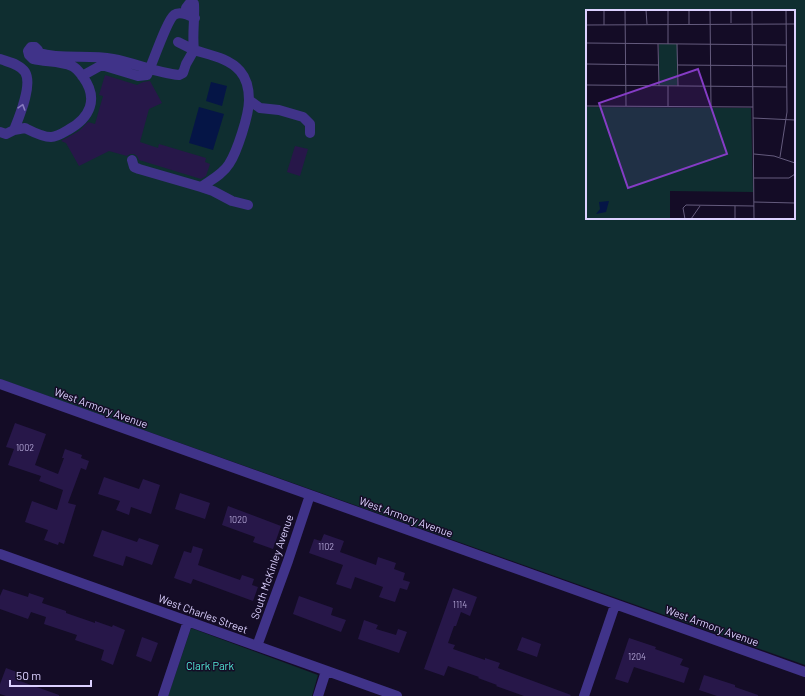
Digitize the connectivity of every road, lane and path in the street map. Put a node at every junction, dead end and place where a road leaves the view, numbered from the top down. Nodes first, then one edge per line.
1 (178, 42) dead end
2 (194, 50) junction
3 (0, 60) edge
4 (150, 68) junction
5 (82, 76) junction
6 (249, 100) junction
7 (14, 130) junction
8 (0, 132) edge
9 (310, 132) dead end
10 (132, 160) dead end
11 (201, 187) junction
12 (248, 205) dead end
13 (0, 385) edge
14 (310, 495) junction
15 (0, 554) edge
16 (614, 605) junction
17 (188, 621) junction
18 (257, 646) junction
19 (326, 670) junction
20 (805, 672) edge
21 (162, 696) edge
22 (318, 696) edge
23 (397, 696) edge
24 (584, 696) edge

1 - 2 street
2 - 4 street
2 - 4 street
2 - 6 street
7 -> 3 street
4 - 5 street
4 - 5 street
5 - 7 street
6 - 9 street
6 - 11 street
7 - 8 street
10 - 11 street
11 - 12 street
13 - 14 street, West Armory Avenue
14 - 16 street, West Armory Avenue
14 - 18 street, South McKinley Avenue
15 - 17 street, West Charles Street
16 - 20 street, West Armory Avenue
16 - 24 street
17 - 18 street, West Charles Street
17 - 21 street
18 - 19 street, West Charles Street
19 - 22 street
19 - 23 street, West Charles Street

